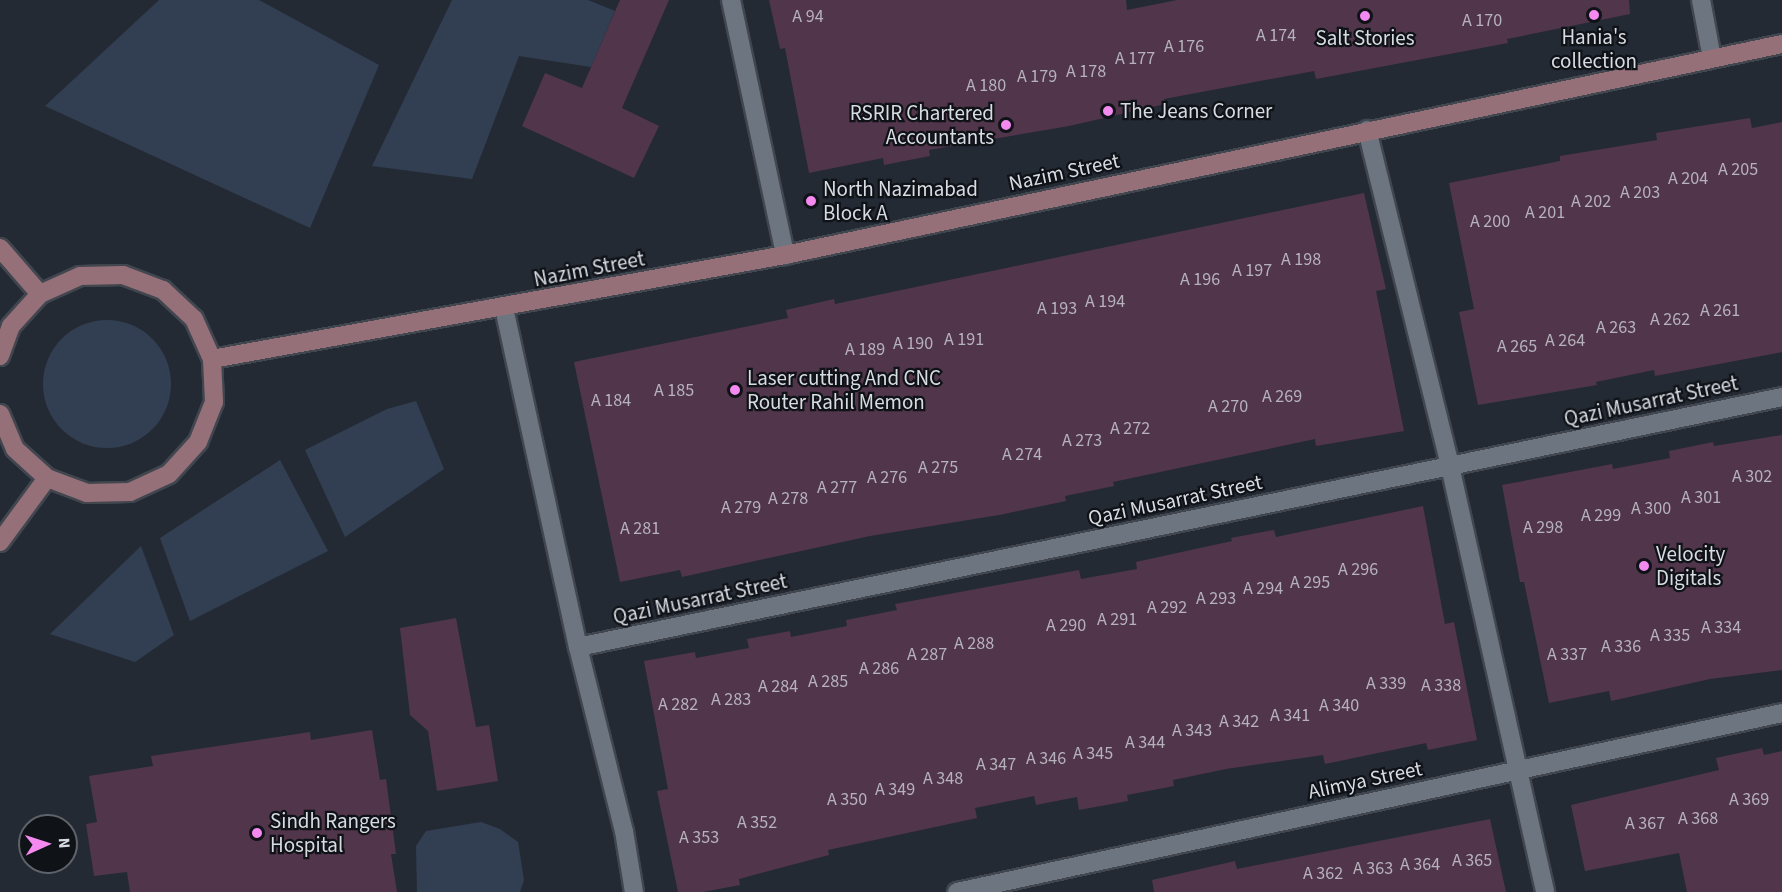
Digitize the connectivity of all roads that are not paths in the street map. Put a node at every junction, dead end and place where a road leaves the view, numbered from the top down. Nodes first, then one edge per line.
1 (731, 0) edge
2 (1701, 0) edge
3 (1782, 44) edge
4 (1713, 58) junction
5 (1367, 130) junction
6 (0, 248) edge
7 (785, 255) junction
8 (40, 294) junction
9 (504, 308) junction
10 (0, 356) edge
11 (212, 359) junction
12 (1782, 397) edge
13 (0, 414) edge
14 (1450, 466) junction
15 (47, 478) junction
16 (0, 542) edge
17 (578, 647) junction
18 (1782, 713) edge
19 (1518, 770) junction
20 (634, 892) edge
21 (957, 892) edge
22 (1545, 892) edge

1 - 7 street
2 - 4 street
3 - 4 street, Nazim Street
4 - 5 street, Nazim Street
5 - 7 street, Nazim Street
5 - 14 street
6 - 8 street
7 - 9 street, Nazim Street
8 - 10 street
8 - 11 street
9 - 11 street, Nazim Street
9 - 17 street
11 - 15 street
12 - 14 street, Qazi Musarrat Street
13 - 15 street
14 - 17 street, Qazi Musarrat Street
14 - 19 street
15 - 16 street
17 - 20 street
18 - 19 street, Alimya Street
19 - 21 street, Alimya Street
19 - 22 street

